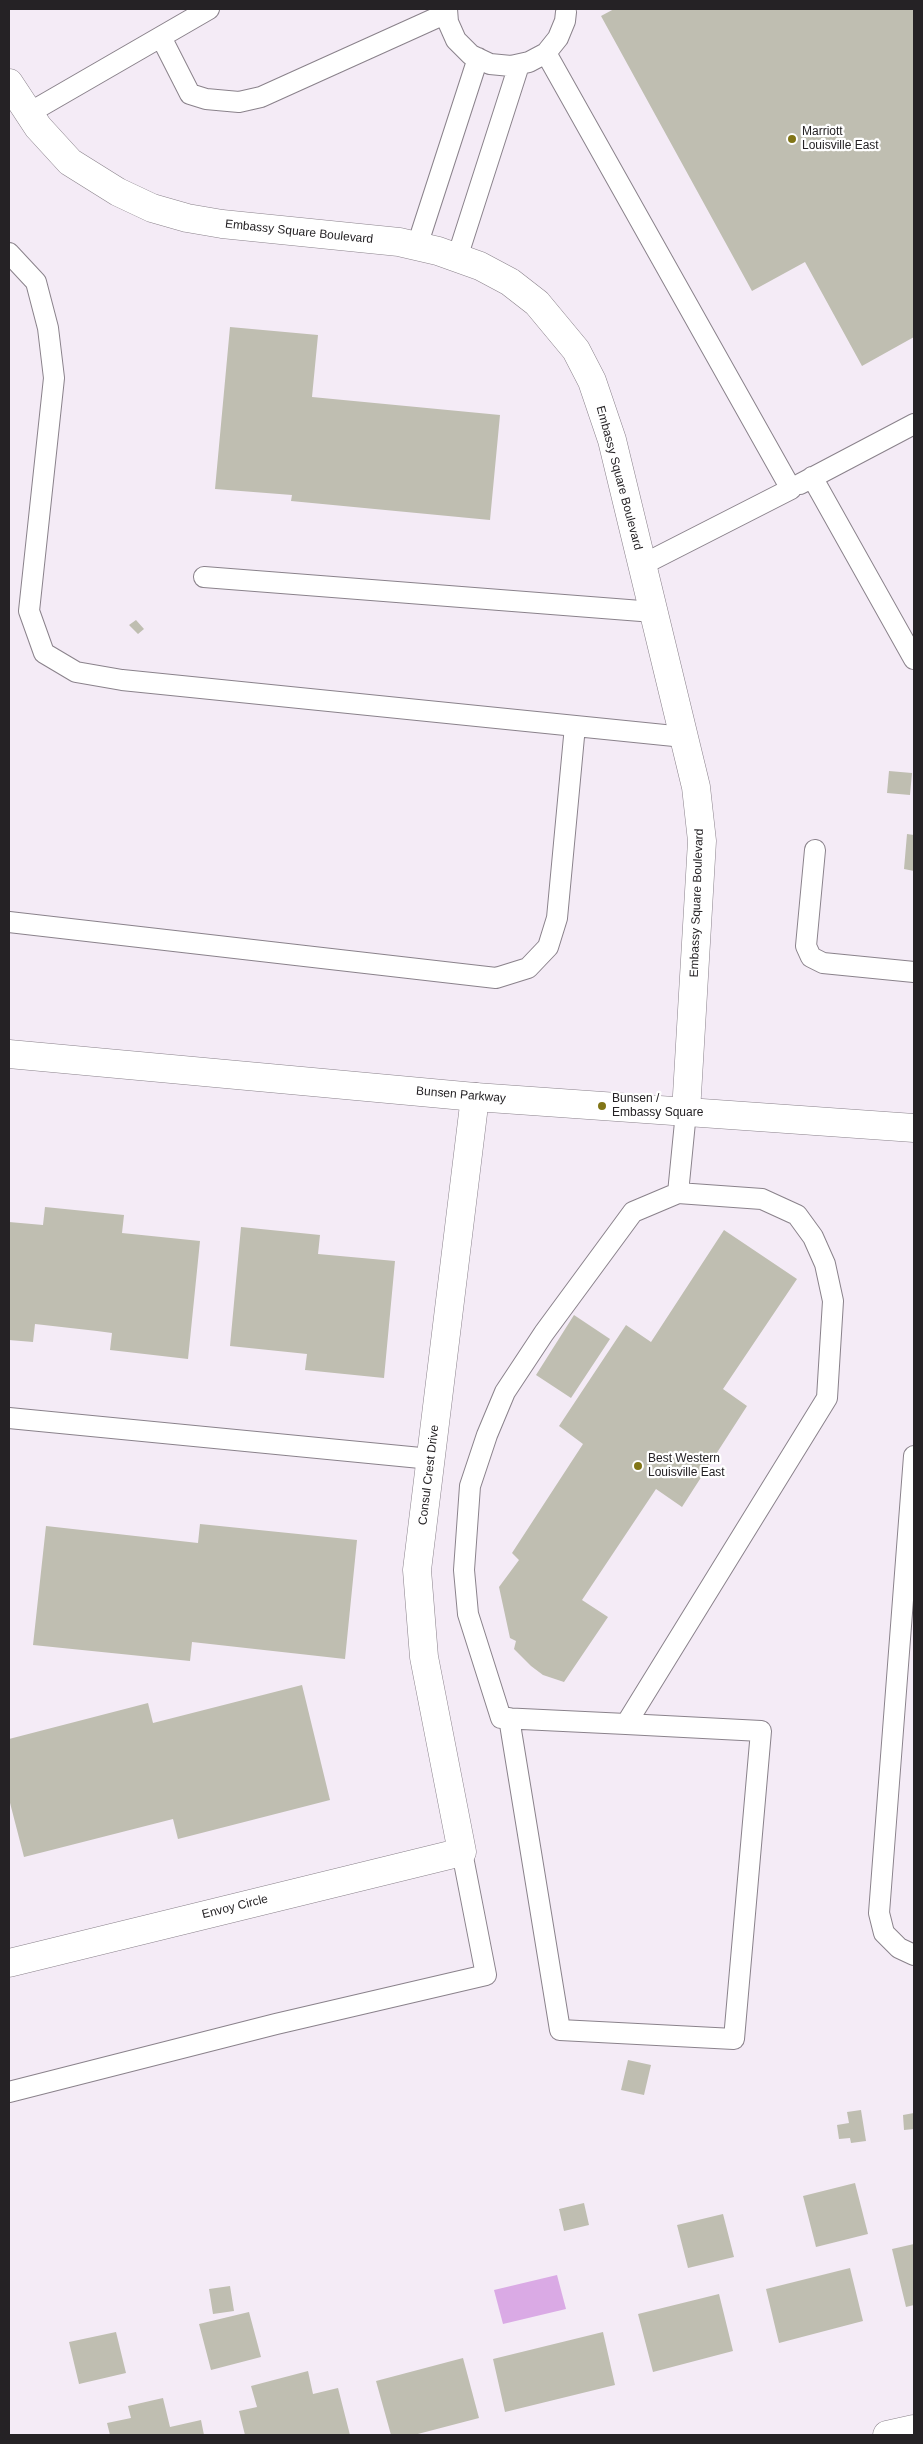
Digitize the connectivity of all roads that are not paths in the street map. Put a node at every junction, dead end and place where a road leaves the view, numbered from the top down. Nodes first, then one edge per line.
1 (209, 9) edge
2 (447, 11) edge
3 (566, 12) dead end
4 (161, 37) junction
5 (546, 53) junction
6 (478, 58) junction
7 (519, 65) junction
8 (17, 103) edge
9 (417, 246) junction
10 (9, 253) edge
11 (456, 258) junction
12 (914, 424) edge
13 (812, 478) junction
14 (792, 488) junction
15 (642, 565) junction
16 (204, 577) dead end
17 (654, 612) junction
18 (914, 659) edge
19 (575, 726) junction
20 (684, 737) junction
21 (815, 850) dead end
22 (9, 922) edge
23 (914, 972) edge
24 (9, 1054) edge
25 (475, 1097) junction
26 (686, 1112) junction
27 (914, 1128) edge
28 (678, 1193) junction
29 (9, 1418) edge
30 (914, 1456) edge
31 (431, 1459) junction
32 (509, 1718) junction
33 (626, 1724) junction
34 (462, 1852) junction
35 (914, 1955) edge
36 (9, 1962) edge
37 (9, 2092) edge
38 (914, 2429) edge
39 (887, 2435) edge

1 - 4 lane
2 - 4 lane
2 - 6 lane
3 - 5 lane
4 - 8 lane
5 - 7 lane
5 - 14 lane
6 - 7 lane
6 - 9 lane
7 - 11 lane
8 - 9 street, Embassy Square Boulevard
9 - 11 street, Embassy Square Boulevard
10 - 19 lane
11 - 15 street, Embassy Square Boulevard
12 - 13 lane
13 - 14 lane
13 - 18 lane
14 - 15 lane
15 - 17 street, Embassy Square Boulevard
16 - 17 lane
17 - 20 street, Embassy Square Boulevard
19 - 20 lane
19 - 22 lane
20 - 26 street, Embassy Square Boulevard
21 - 23 lane
24 - 25 street, Bunsen Parkway
25 - 26 street, Bunsen Parkway
25 - 31 street, Consul Crest Drive
26 - 27 street, Bunsen Parkway
26 - 28 lane
28 - 32 lane
28 - 33 lane
29 - 31 lane
30 - 35 lane
31 - 34 street, Consul Crest Drive
32 - 33 lane
32 - 33 lane
34 - 36 street, Envoy Circle
34 - 37 lane
38 - 39 street

